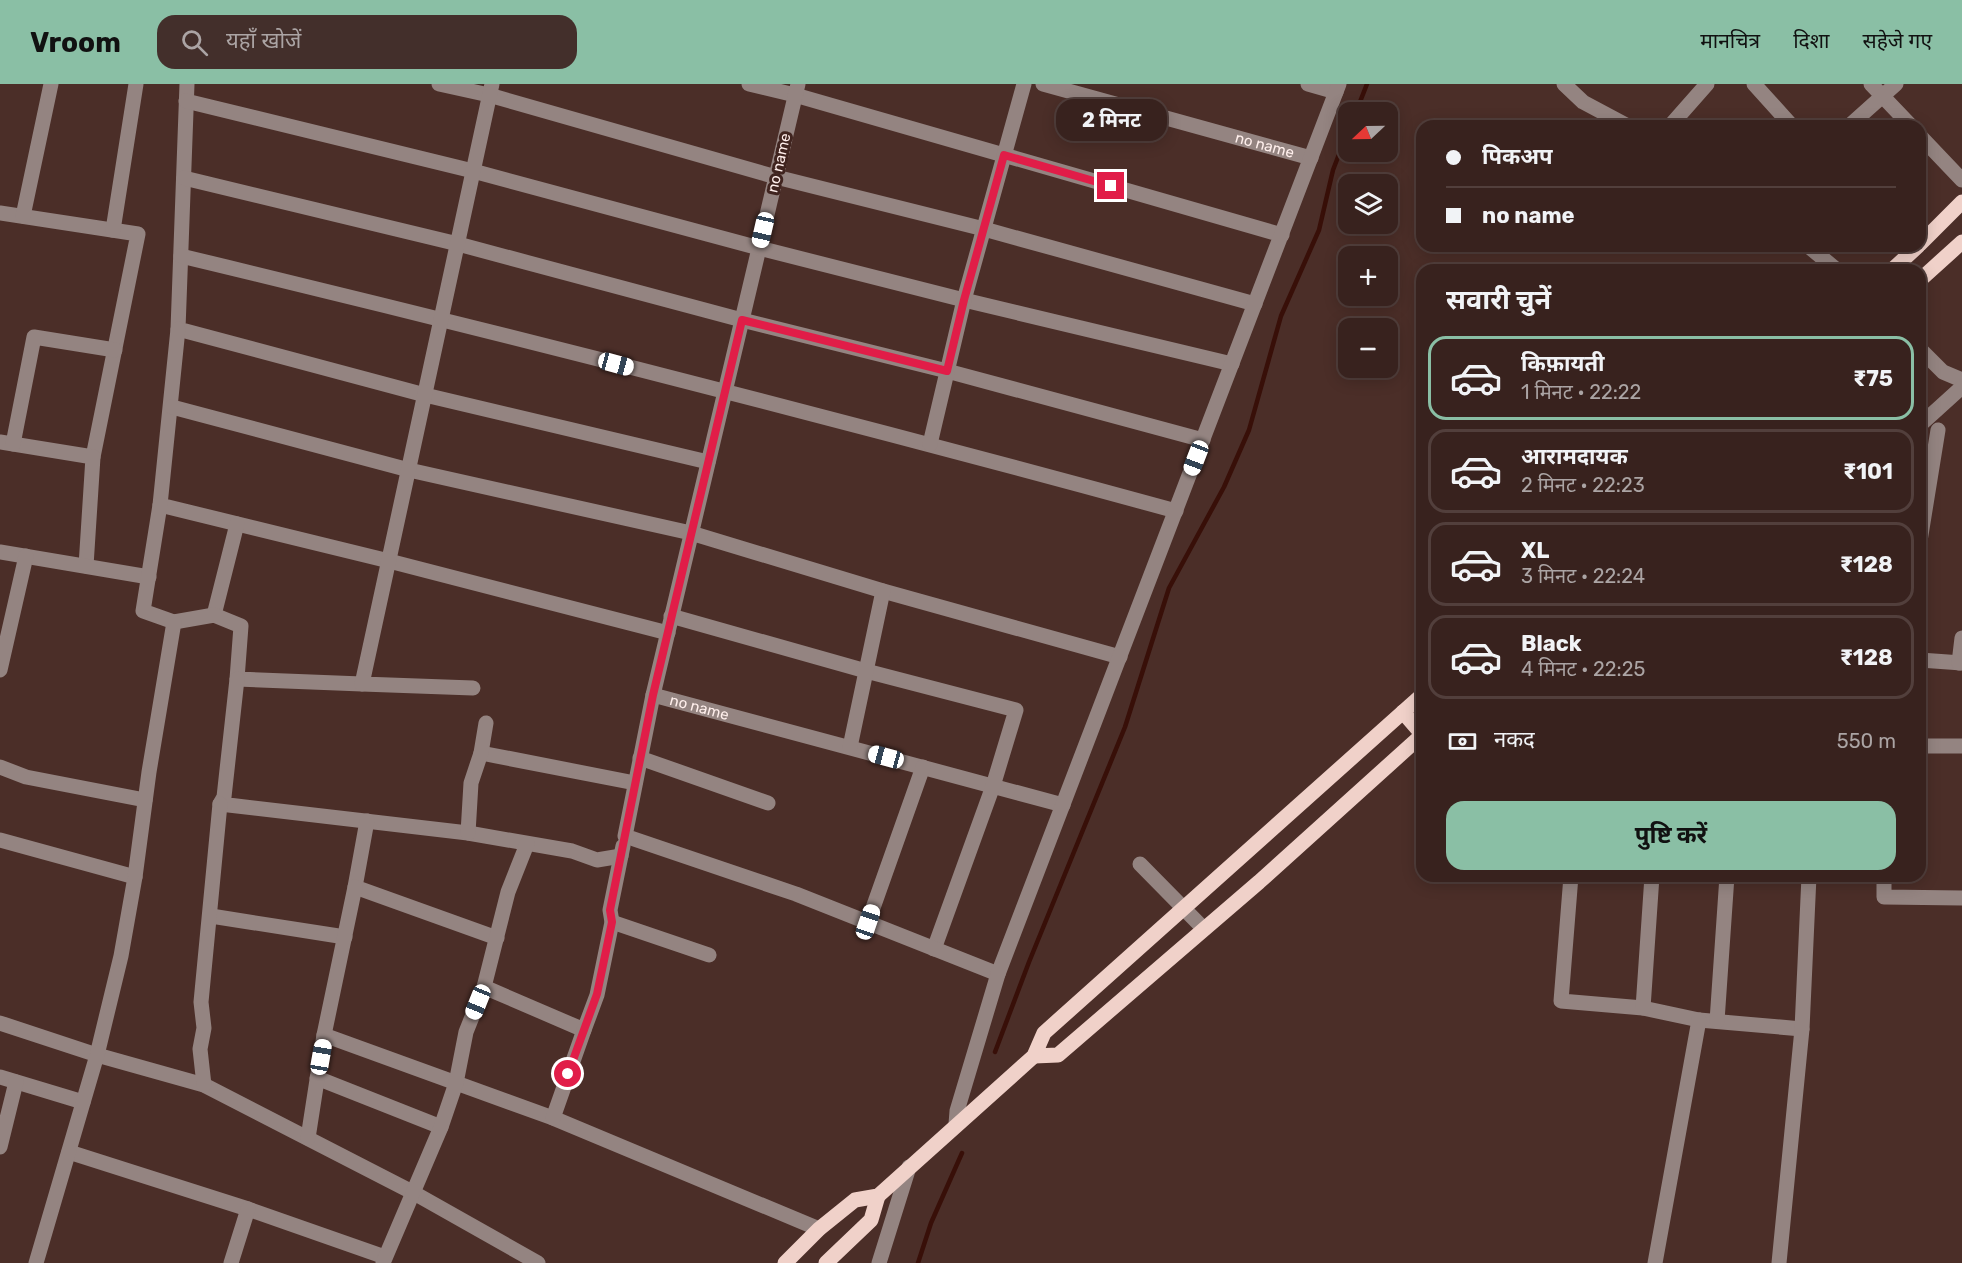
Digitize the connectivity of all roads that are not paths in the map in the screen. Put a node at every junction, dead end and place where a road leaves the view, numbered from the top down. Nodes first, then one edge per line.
1 (51, 84) edge
2 (136, 84) edge
3 (187, 84) edge
4 (439, 84) edge
5 (749, 84) edge
6 (1024, 84) edge
7 (1043, 84) edge
8 (1308, 84) edge
9 (1565, 84) edge
10 (1707, 84) edge
11 (1754, 84) edge
12 (1871, 84) edge
13 (1896, 84) edge
14 (1338, 88) edge
15 (796, 89) edge
16 (491, 90) edge
17 (1882, 96) junction
18 (186, 101) junction
19 (1617, 120) edge
20 (1675, 120) edge
21 (1787, 120) edge
22 (1856, 120) edge
23 (1905, 120) edge
24 (1926, 142) edge
25 (1004, 155) junction
26 (1311, 158) junction
27 (473, 171) junction
28 (776, 177) junction
29 (184, 178) junction
30 (1962, 180) edge
31 (1962, 202) edge
32 (0, 213) edge
33 (23, 216) junction
34 (984, 229) junction
35 (113, 230) junction
36 (1281, 235) junction
37 (1926, 238) edge
38 (1962, 242) edge
39 (458, 244) junction
40 (759, 248) junction
41 (1815, 252) edge
42 (1911, 252) edge
43 (181, 256) junction
44 (1830, 264) edge
45 (1898, 264) edge
46 (1926, 275) edge
47 (964, 300) junction
48 (1255, 304) junction
49 (441, 318) junction
50 (742, 320) junction
51 (178, 329) junction
52 (115, 350) junction
53 (1926, 355) edge
54 (1232, 364) junction
55 (947, 371) junction
56 (1962, 380) edge
57 (1962, 387) edge
58 (724, 392) junction
59 (425, 395) junction
60 (172, 407) junction
61 (1926, 420) edge
62 (1938, 430) dead end
63 (1203, 440) junction
64 (6, 443) edge
65 (930, 444) junction
66 (93, 458) junction
67 (708, 462) junction
68 (409, 470) junction
69 (1926, 504) edge
70 (160, 505) junction
71 (1176, 512) junction
72 (237, 524) junction
73 (691, 533) junction
74 (0, 552) edge
75 (26, 556) junction
76 (389, 561) junction
77 (86, 566) junction
78 (149, 577) junction
79 (883, 591) junction
80 (214, 615) junction
81 (671, 616) junction
82 (174, 622) junction
83 (668, 633) junction
84 (1962, 638) edge
85 (1120, 657) junction
86 (1926, 660) edge
87 (1961, 663) edge
88 (0, 670) edge
89 (866, 671) junction
90 (237, 679) junction
91 (362, 684) junction
92 (473, 688) dead end
93 (653, 695) junction
94 (1416, 700) edge
95 (1403, 712) junction
96 (486, 723) dead end
97 (1416, 728) edge
98 (1416, 740) edge
99 (1926, 746) edge
100 (1962, 746) edge
101 (850, 747) junction
102 (481, 753) junction
103 (640, 758) junction
104 (0, 767) edge
105 (922, 767) junction
106 (635, 783) junction
107 (993, 786) junction
108 (145, 800) junction
109 (768, 803) dead end
110 (220, 804) junction
111 (1063, 805) junction
112 (367, 821) junction
113 (468, 833) junction
114 (625, 836) junction
115 (0, 840) edge
116 (526, 844) junction
117 (621, 856) junction
118 (1140, 864) dead end
119 (135, 877) junction
120 (1571, 882) edge
121 (1652, 882) edge
122 (1727, 882) edge
123 (1809, 882) edge
124 (1884, 882) edge
125 (355, 887) junction
126 (1962, 898) edge
127 (1183, 908) junction
128 (211, 915) junction
129 (612, 922) junction
130 (868, 922) junction
131 (1204, 929) junction
132 (345, 937) junction
133 (497, 938) junction
134 (934, 949) junction
135 (709, 954) dead end
136 (998, 974) junction
137 (484, 987) junction
138 (1643, 1008) junction
139 (1698, 1020) junction
140 (1717, 1021) junction
141 (0, 1023) edge
142 (1802, 1029) junction
143 (584, 1030) junction
144 (324, 1035) junction
145 (97, 1055) junction
146 (1034, 1056) junction
147 (0, 1077) edge
148 (317, 1078) junction
149 (16, 1082) junction
150 (456, 1083) junction
151 (204, 1085) junction
152 (83, 1102) junction
153 (553, 1118) junction
154 (956, 1124) junction
155 (441, 1127) junction
156 (308, 1138) junction
157 (0, 1147) edge
158 (69, 1152) junction
159 (909, 1167) junction
160 (414, 1193) junction
161 (878, 1196) junction
162 (248, 1209) junction
163 (819, 1229) junction
164 (384, 1260) edge
165 (530, 1261) edge
166 (36, 1263) edge
167 (231, 1263) edge
168 (784, 1263) edge
169 (826, 1263) edge
170 (879, 1263) edge
171 (1655, 1263) edge
172 (1779, 1263) edge

1 - 33 street
2 - 35 street
3 - 18 street
4 - 16 street
5 - 15 street
6 - 25 street
7 - 26 street, no name
8 - 14 street
9 - 19 street
10 - 20 street
11 - 21 street
12 - 17 street
13 - 17 street
14 - 26 street
15 - 25 street
15 - 28 street, no name
16 - 27 street
16 - 28 street
17 - 22 street
17 - 23 street
18 - 27 street
18 - 29 street
24 - 30 street
25 - 34 street
25 - 36 street
26 - 36 street
27 - 39 street
27 - 40 street
28 - 34 street
28 - 40 street, no name
29 - 39 street
29 - 43 street
31 - 37 main road
32 - 33 street
33 - 35 street
34 - 47 street
34 - 48 street
35 - 52 street
36 - 48 street
38 - 46 main road
39 - 49 street
39 - 50 street
40 - 47 street
40 - 50 street, no name
41 - 44 street
42 - 45 main road
43 - 49 street
43 - 51 street
47 - 54 street
47 - 55 street
48 - 54 street
49 - 58 street
49 - 59 street
50 - 55 street
50 - 58 street, no name
51 - 59 street
51 - 60 street
52 - 64 street
52 - 66 street
53 - 56 street
54 - 63 street
55 - 63 street
55 - 65 street
57 - 61 street
58 - 65 street
58 - 67 street, no name
59 - 67 street
59 - 68 street
60 - 68 street
60 - 70 street
62 - 69 street
63 - 71 street
64 - 66 street
65 - 71 street
66 - 77 street
67 - 73 street, no name
68 - 73 street
68 - 76 street
70 - 72 street
70 - 78 street
71 - 85 street
72 - 76 street
72 - 80 street
73 - 79 street
73 - 81 street, no name
74 - 75 street
75 - 77 street
75 - 88 street
76 - 83 street
76 - 91 street
77 - 78 street
78 - 82 street
79 - 85 street
79 - 89 street
80 - 82 street
80 - 90 street
81 - 83 street, no name
81 - 89 street
82 - 108 street
83 - 93 street, no name
84 - 87 street
85 - 111 street
86 - 87 street
89 - 101 street
89 - 107 street
90 - 91 street
90 - 110 street
91 - 92 street
93 - 101 street, no name
93 - 103 street
94 - 95 main road
95 - 97 main road
95 - 127 main road
96 - 102 street
98 - 131 main road
99 - 100 street
101 - 105 street, no name
102 - 106 street
102 - 113 street
103 - 106 street
103 - 109 street
104 - 108 street
105 - 107 street, no name
105 - 130 street
106 - 114 street
107 - 111 street, no name
107 - 134 street
108 - 119 street
110 - 112 street
110 - 128 street
111 - 136 street
112 - 113 street
112 - 125 street
113 - 116 street
114 - 117 street
114 - 130 street
115 - 119 street
116 - 117 street
116 - 133 street
117 - 129 street
118 - 127 street
119 - 145 street
120 - 138 street
121 - 138 street
122 - 140 street
123 - 142 street
124 - 126 street
125 - 132 street
125 - 133 street
127 - 131 street
127 - 146 main road
128 - 132 street
128 - 151 street
129 - 135 street
129 - 143 street
130 - 134 street
131 - 146 main road
132 - 144 street
133 - 137 street
134 - 136 street
136 - 154 street
137 - 143 street
137 - 150 street
138 - 139 street
139 - 140 street
139 - 171 street
140 - 142 street
141 - 145 street
142 - 172 street
143 - 153 street
144 - 148 street
144 - 150 street
145 - 151 street
145 - 152 street
146 - 154 main road
147 - 149 street
148 - 155 street
148 - 156 street
149 - 152 street
149 - 157 street
150 - 153 street
150 - 155 street
151 - 156 street
152 - 158 street
153 - 163 street
154 - 159 main road
155 - 160 street
156 - 160 street
158 - 162 street
158 - 166 street
159 - 161 main road
159 - 170 street
160 - 164 street
160 - 165 street
161 - 163 main road
161 - 169 main road
162 - 164 street
162 - 167 street
163 - 168 main road

